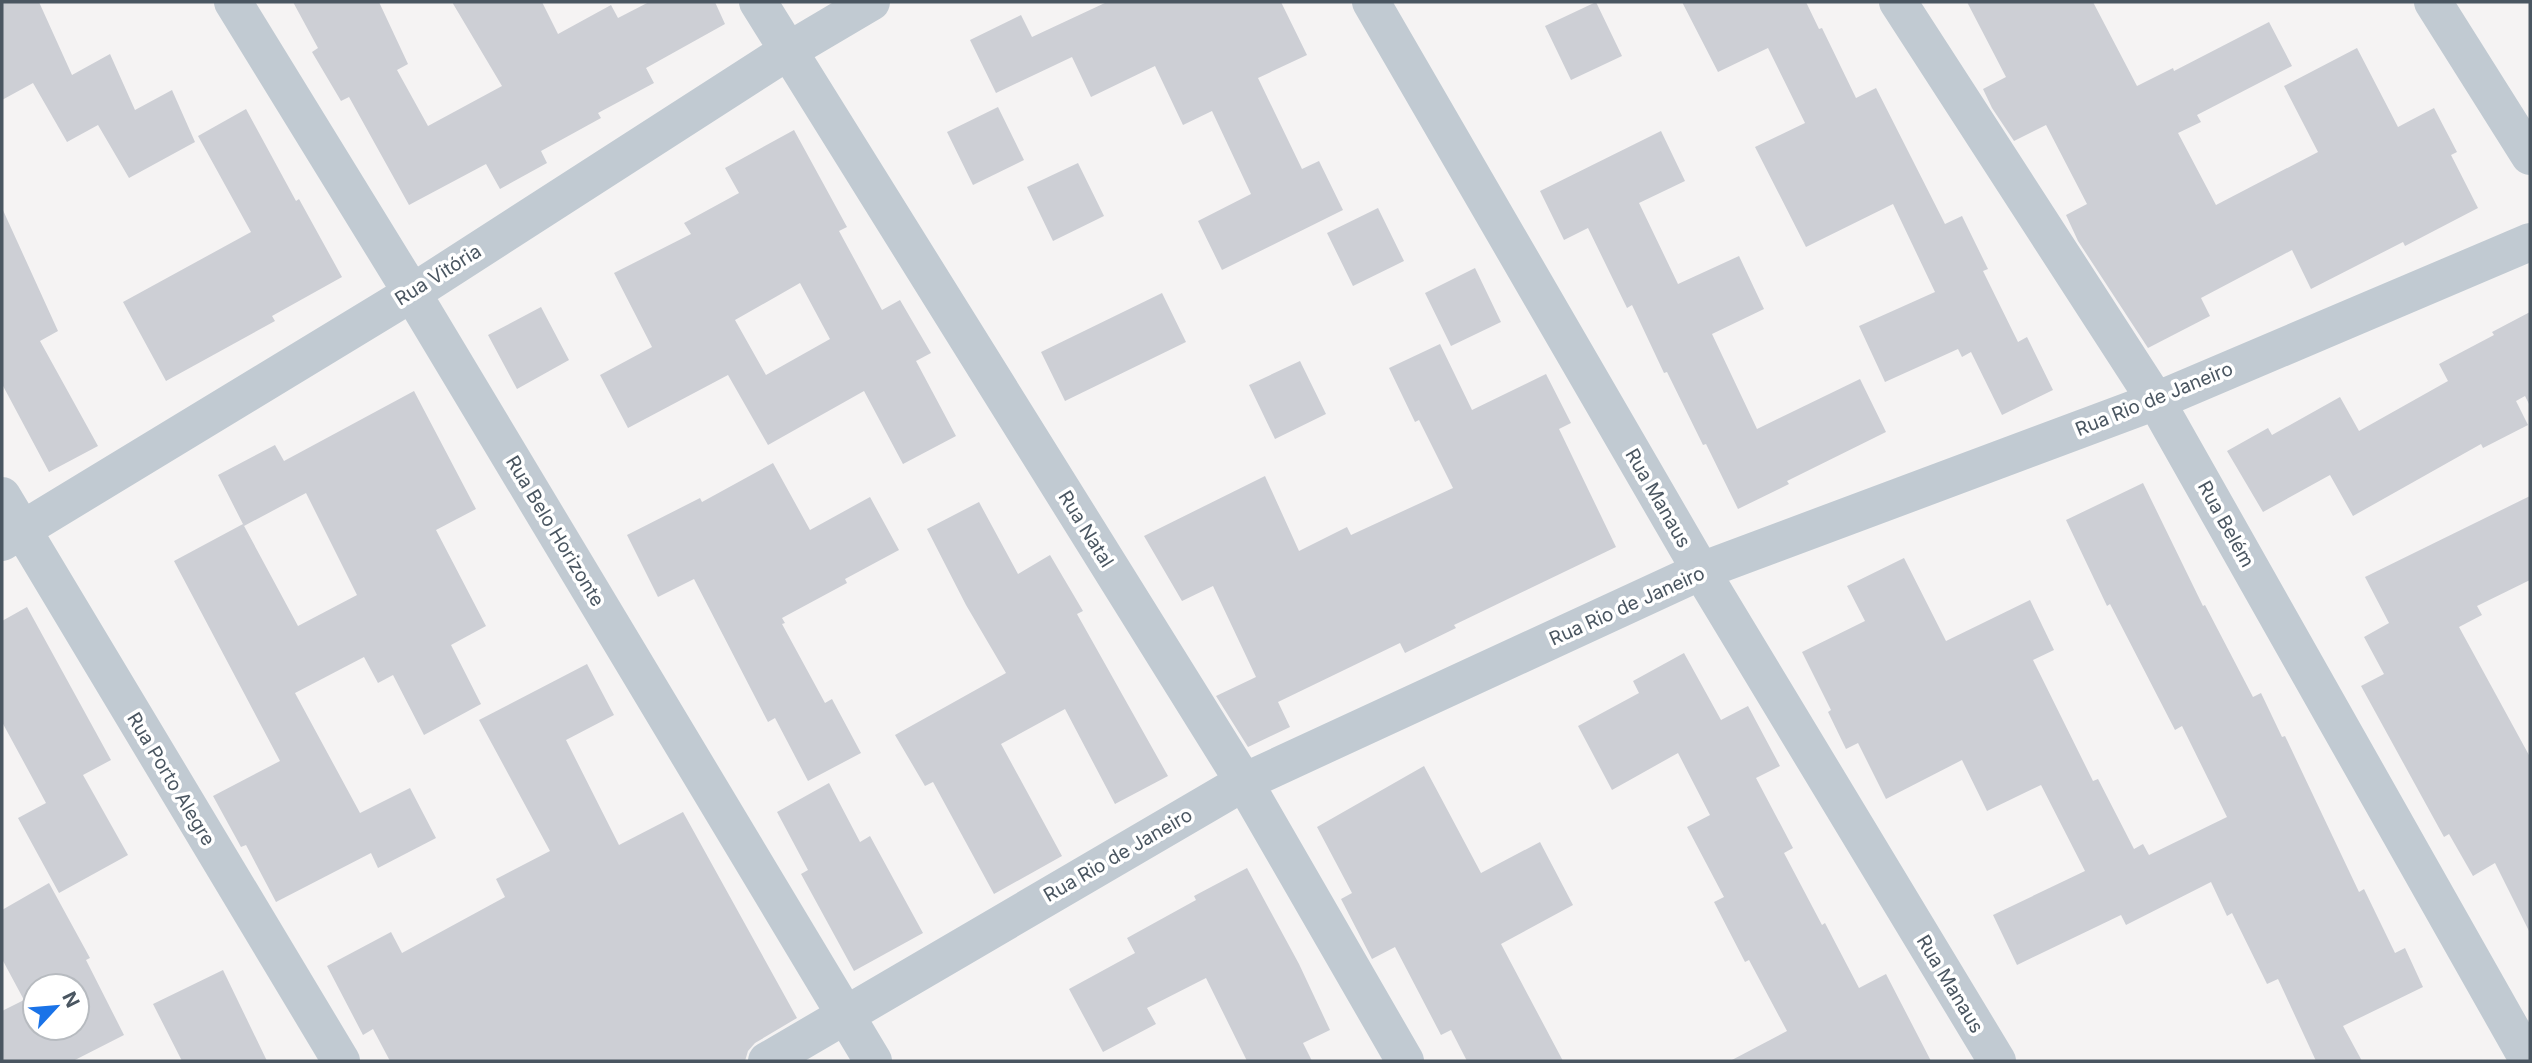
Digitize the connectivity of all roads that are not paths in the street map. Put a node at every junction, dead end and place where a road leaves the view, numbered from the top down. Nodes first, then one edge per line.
1 (233, 2) edge
2 (758, 2) edge
3 (871, 2) edge
4 (1371, 2) edge
5 (1898, 2) edge
6 (2433, 2) edge
7 (788, 51) junction
8 (2530, 156) edge
9 (2530, 242) edge
10 (411, 293) junction
11 (2156, 401) junction
12 (2, 496) edge
13 (12, 536) edge
14 (1700, 571) junction
15 (1244, 782) junction
16 (846, 1015) junction
17 (341, 1061) edge
18 (767, 1061) edge
19 (873, 1061) edge
20 (1405, 1061) edge
21 (1997, 1061) edge
22 (2529, 1061) edge

1 - 10 street, Rua Belo Horizonte
2 - 7 street, Rua Natal
3 - 7 street, Rua Vitória
4 - 14 street, Rua Manaus
5 - 11 street, Rua Belém
6 - 8 street
7 - 10 street, Rua Vitória
7 - 15 street, Rua Natal
9 - 11 street, Rua Rio de Janeiro
10 - 13 street, Rua Vitória
10 - 16 street, Rua Belo Horizonte
11 - 14 street, Rua Rio de Janeiro
11 - 22 street, Rua Belém
12 - 13 street, Rua Porto Alegre
13 - 17 street, Rua Porto Alegre
14 - 15 street, Rua Rio de Janeiro
14 - 21 street, Rua Manaus
15 - 16 street, Rua Rio de Janeiro
15 - 20 street, Rua Natal
16 - 18 street, Rua Rio de Janeiro
16 - 19 street, Rua Belo Horizonte

